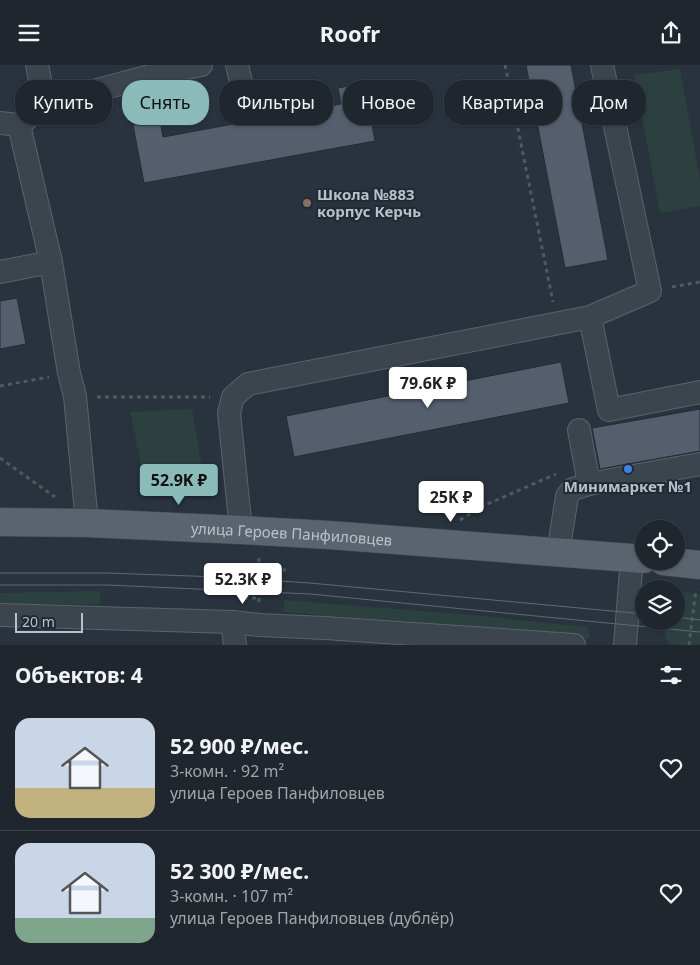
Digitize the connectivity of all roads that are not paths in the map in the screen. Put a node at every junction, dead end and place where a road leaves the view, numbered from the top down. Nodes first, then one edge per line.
1 (37, 65) edge
2 (201, 65) edge
3 (237, 65) edge
4 (602, 65) edge
5 (40, 80) edge
6 (241, 80) edge
7 (112, 86) edge
8 (9, 124) edge
9 (51, 262) junction
10 (0, 272) edge
11 (590, 317) junction
12 (700, 392) edge
13 (579, 430) dead end
14 (700, 464) edge
15 (589, 484) junction
16 (0, 522) edge
17 (87, 523) junction
18 (252, 531) junction
19 (558, 553) junction
20 (635, 559) edge
21 (685, 563) edge
22 (699, 565) edge
23 (636, 570) edge
24 (0, 615) edge
25 (232, 622) junction
26 (235, 645) edge
27 (574, 645) edge
28 (626, 645) edge

1 - 5 street
2 - 7 street
3 - 6 street
4 - 11 street
8 - 9 street
9 - 10 street
9 - 17 street
11 - 12 street
11 - 18 street
13 - 15 street
14 - 15 street
15 - 19 street
16 - 17 main road, улица Героев Панфиловцев
17 - 18 main road, улица Героев Панфиловцев
18 - 19 main road, улица Героев Панфиловцев
19 - 20 main road, улица Героев Панфиловцев
21 - 22 main road
23 - 28 street
24 - 25 street
25 - 26 street
25 - 27 street

